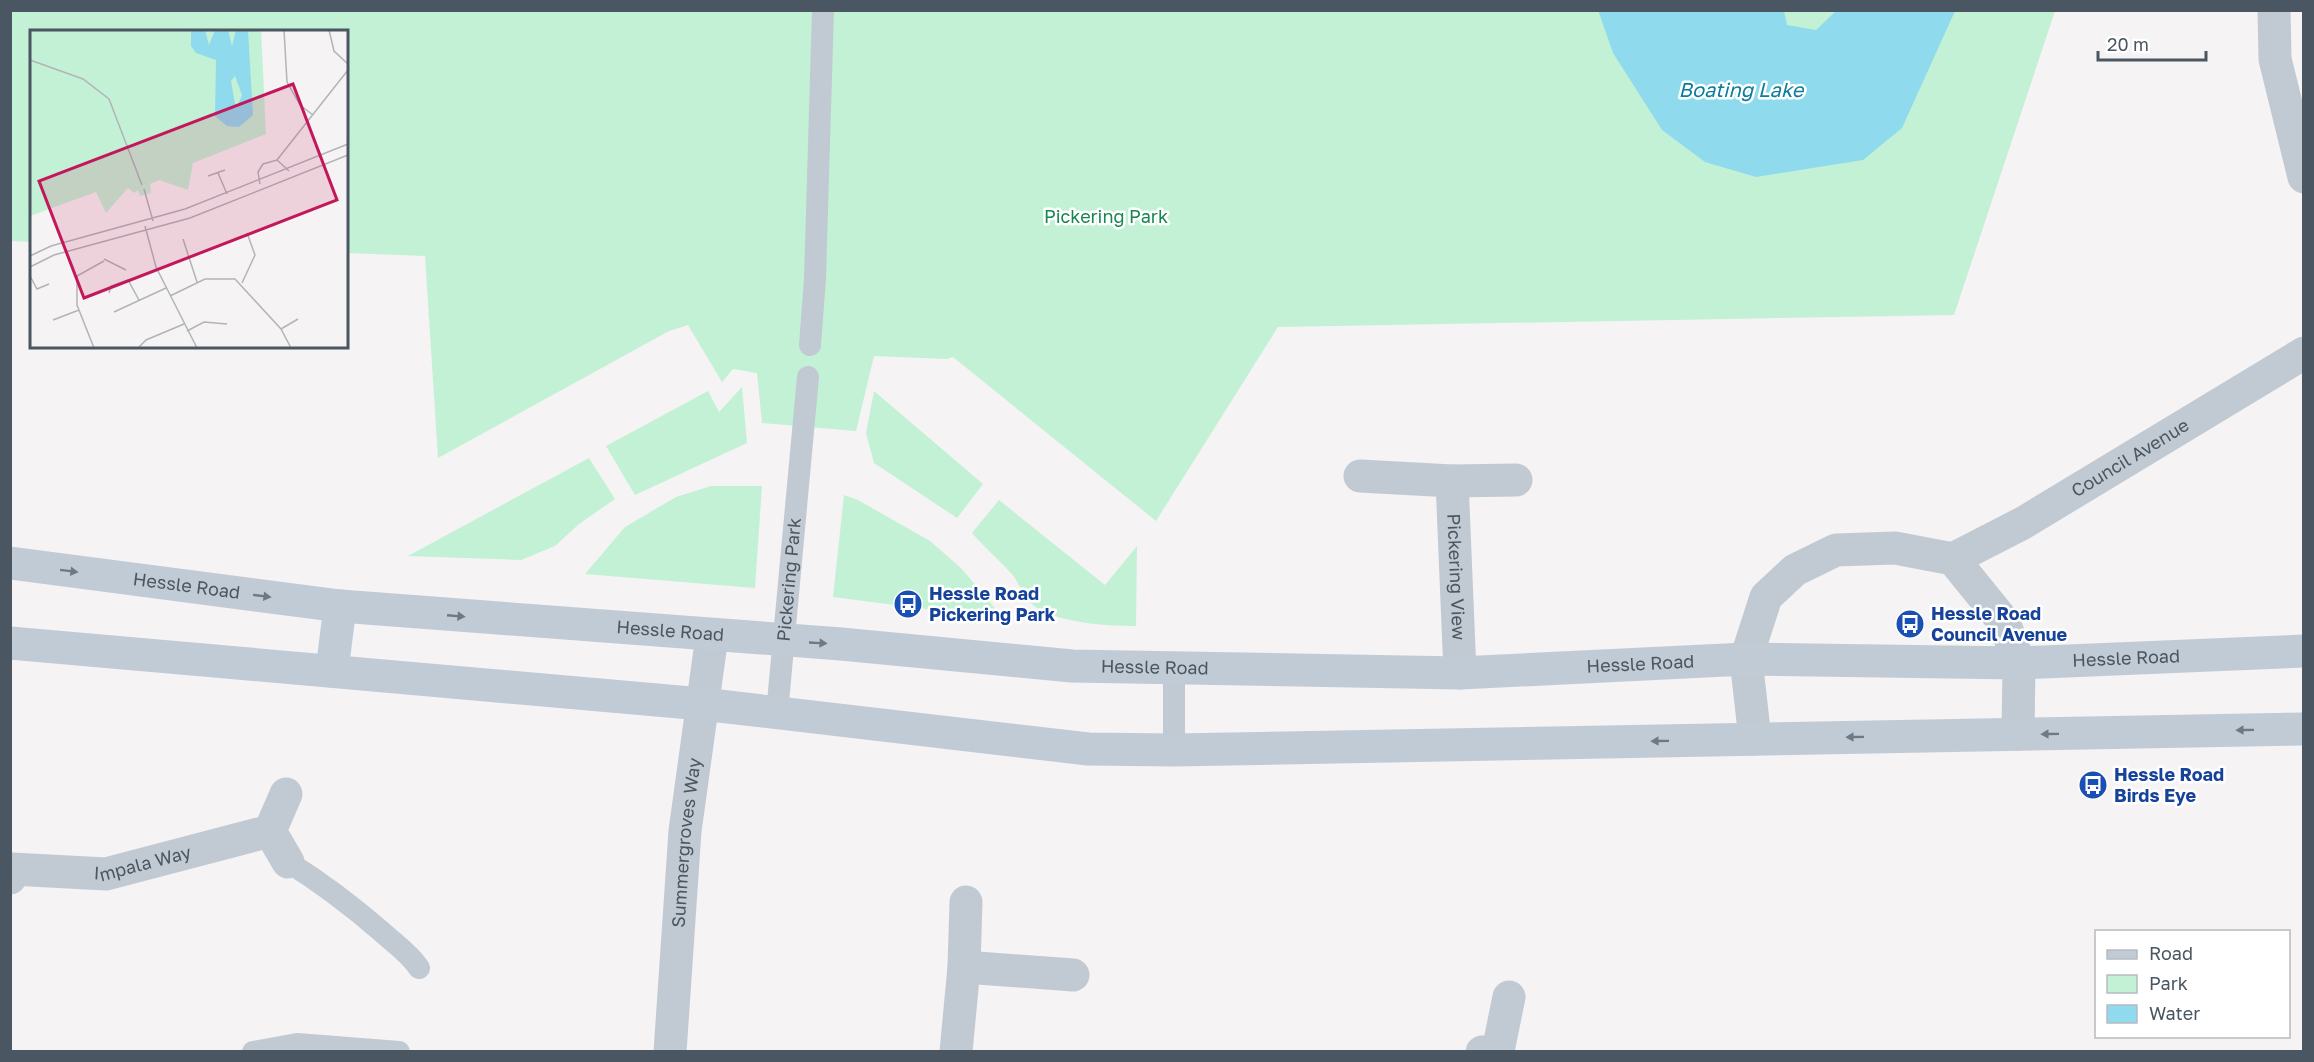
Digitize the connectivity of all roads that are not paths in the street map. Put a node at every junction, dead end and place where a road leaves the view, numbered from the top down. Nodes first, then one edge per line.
1 (823, 10) edge
2 (2274, 10) edge
3 (2304, 177) edge
4 (810, 345) dead end
5 (2304, 353) edge
6 (808, 377) dead end
7 (1360, 476) dead end
8 (1516, 480) dead end
9 (1452, 481) junction
10 (1953, 559) junction
11 (10, 563) edge
12 (340, 606) junction
13 (712, 636) junction
14 (783, 641) junction
15 (10, 643) edge
16 (2304, 651) edge
17 (1746, 659) junction
18 (2019, 663) junction
19 (1174, 668) junction
20 (332, 671) junction
21 (1460, 673) junction
22 (702, 704) junction
23 (777, 712) junction
24 (2304, 729) edge
25 (2018, 734) junction
26 (1755, 739) junction
27 (1174, 750) junction
28 (286, 794) dead end
29 (270, 831) junction
30 (288, 862) joint
31 (11, 872) edge
32 (966, 902) dead end
33 (964, 967) junction
34 (419, 968) dead end
35 (1073, 975) dead end
36 (1509, 997) dead end
37 (1498, 1051) edge
38 (253, 1052) edge
39 (399, 1052) edge
40 (670, 1052) edge
41 (956, 1052) edge
42 (1482, 1052) edge

1 - 4 lane
2 - 3 street
5 - 10 street, Council Avenue
6 - 14 lane, Pickering Park
7 - 9 street
8 - 9 street
9 - 21 street, Pickering View
10 - 17 street
10 - 18 street
11 -> 12 street, Hessle Road
12 -> 13 street, Hessle Road
12 - 20 street
13 - 14 street, Hessle Road
13 - 22 street, Summergroves Way
14 -> 19 street, Hessle Road
14 - 23 lane, Pickering Park
15 - 20 street
16 - 18 street, Hessle Road
17 - 18 street, Hessle Road
17 - 21 street, Hessle Road
17 - 26 street
18 - 25 street
19 - 21 street, Hessle Road
19 - 27 lane
20 - 22 street
22 - 23 street
22 - 40 street, Summergroves Way
23 - 27 street
24 -> 25 street
25 -> 26 street
26 -> 27 street
28 - 29 street
29 - 30 street
29 - 31 street, Impala Way
30 - 34 lane
32 - 33 street
33 - 35 street
33 - 41 street
36 - 37 street
37 - 42 street
38 - 39 lane

